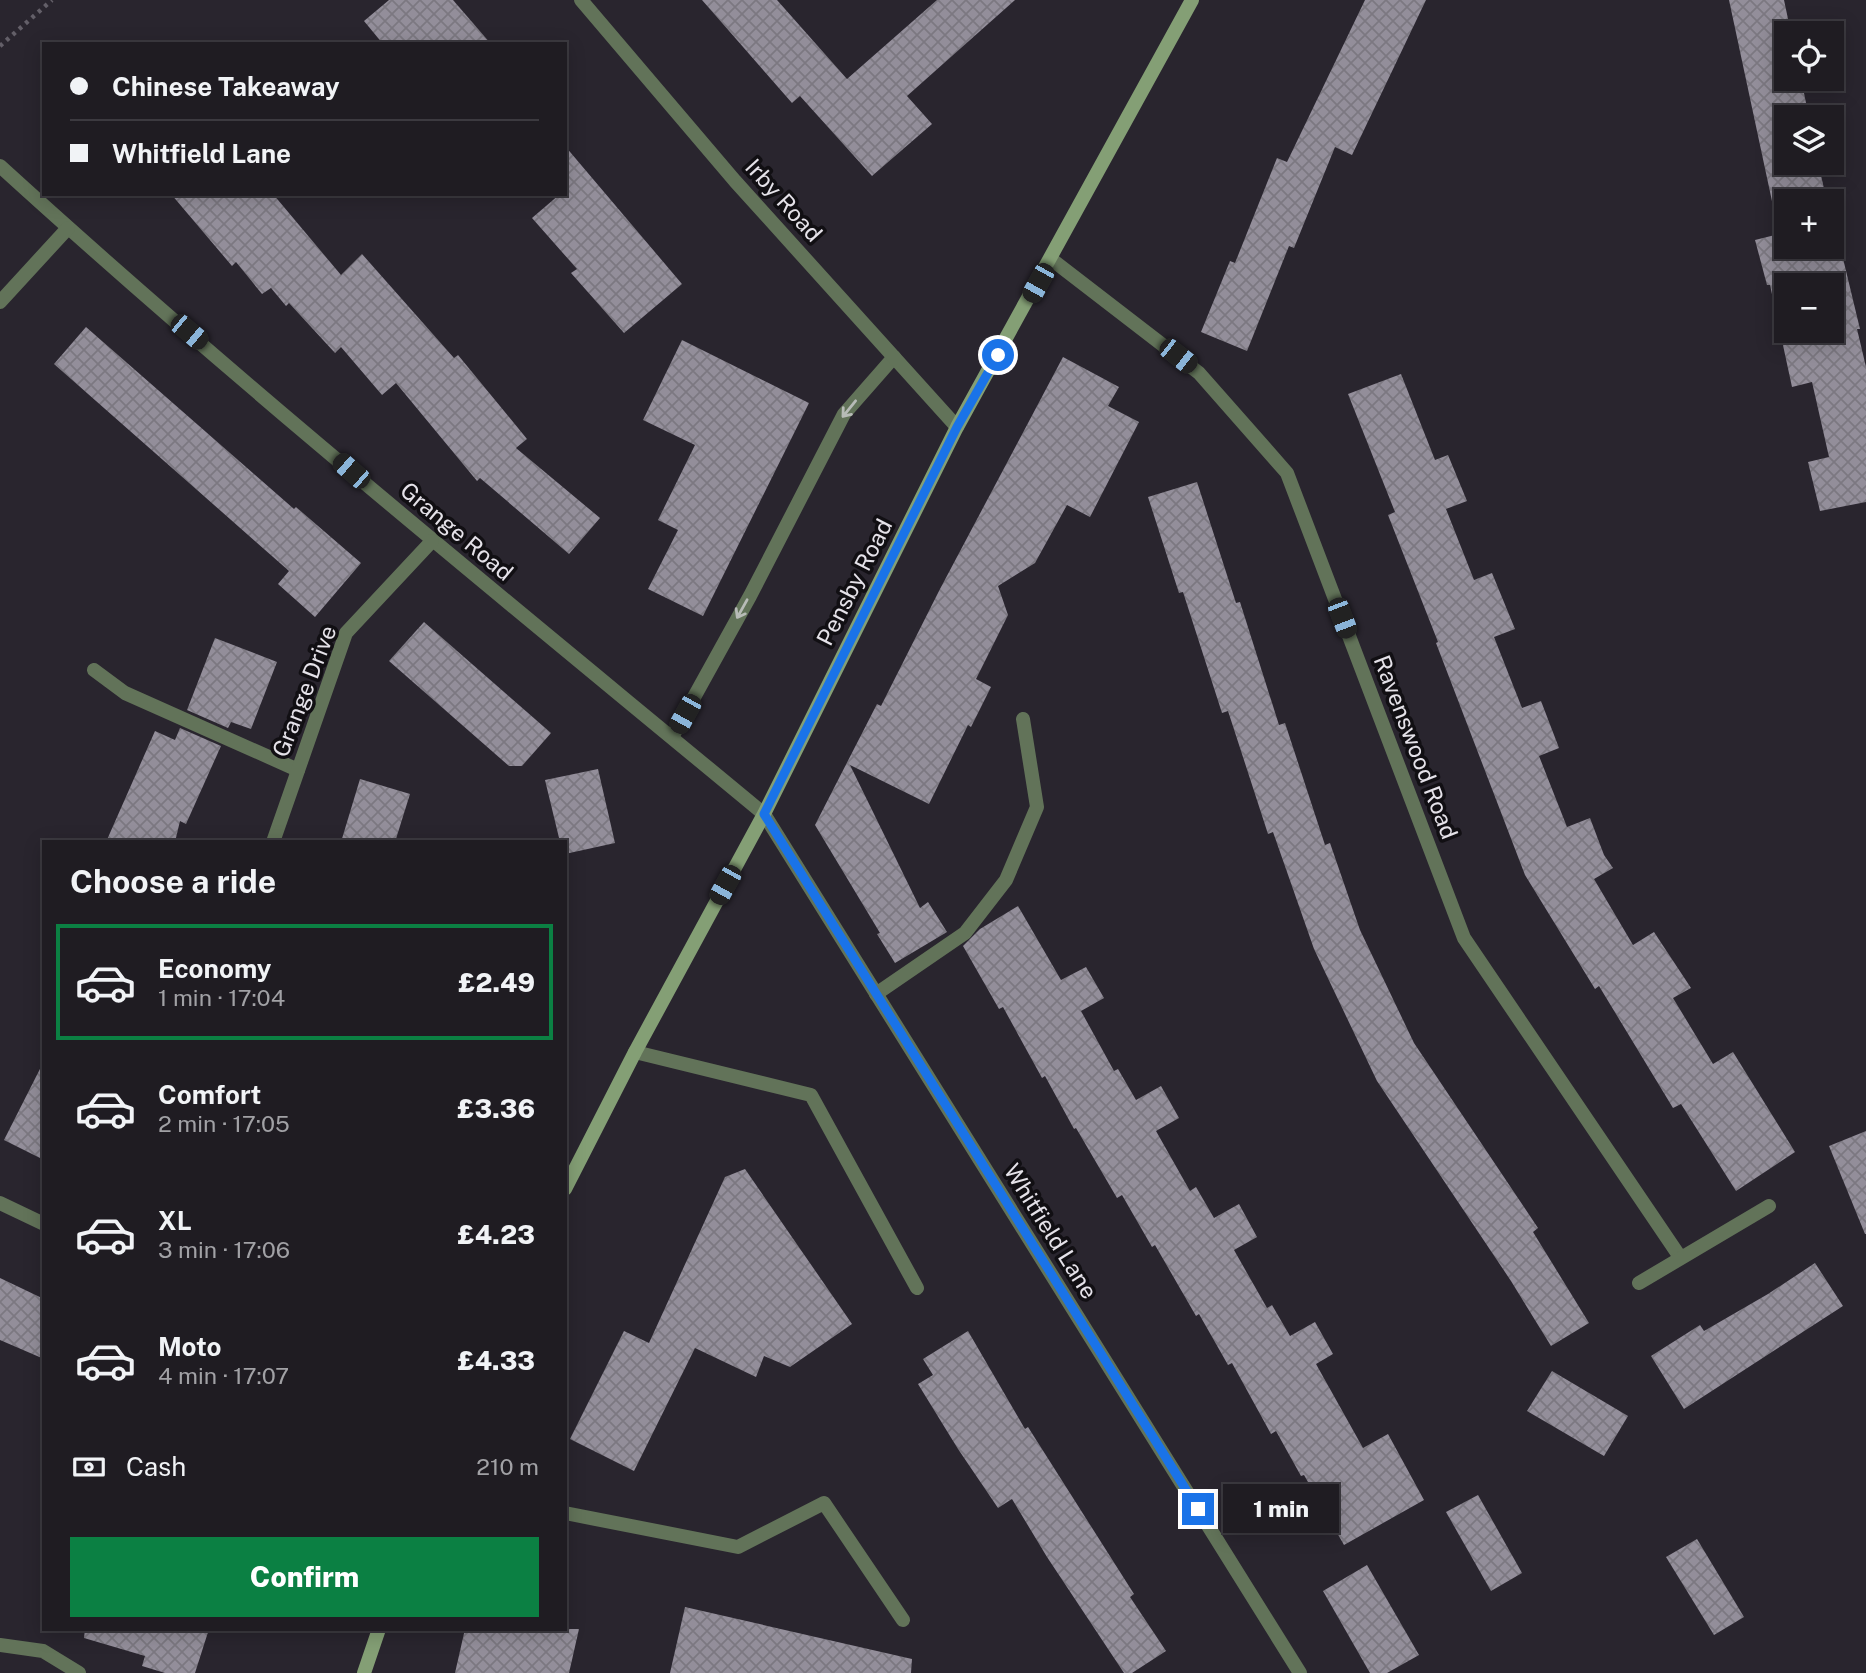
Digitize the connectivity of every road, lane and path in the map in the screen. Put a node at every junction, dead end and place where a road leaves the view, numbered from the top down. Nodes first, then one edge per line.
1 (52, 0) edge
2 (581, 0) edge
3 (1192, 0) edge
4 (0, 46) edge
5 (0, 166) edge
6 (68, 228) junction
7 (1051, 259) junction
8 (0, 302) edge
9 (894, 357) junction
10 (957, 427) junction
11 (432, 541) junction
12 (94, 670) dead end
13 (1023, 719) dead end
14 (672, 737) junction
15 (298, 769) junction
16 (764, 814) junction
17 (274, 840) edge
18 (876, 994) junction
19 (635, 1052) junction
20 (567, 1185) edge
21 (0, 1203) edge
22 (1769, 1206) dead end
23 (42, 1223) edge
24 (1680, 1257) junction
25 (1639, 1283) dead end
26 (917, 1288) dead end
27 (567, 1513) edge
28 (903, 1620) dead end
29 (378, 1631) edge
30 (0, 1646) edge
31 (79, 1673) edge
32 (364, 1673) edge
33 (1300, 1673) edge

1 - 4 path
2 - 9 street, Irby Road
3 - 7 main road, Pensby Road
5 - 6 street, Grange Road
6 - 8 street
6 - 11 street, Grange Road
7 - 10 main road, Pensby Road
7 - 24 street, Ravenswood Road
9 - 10 street, Irby Road
9 -> 14 street
10 - 16 main road, Pensby Road
11 - 14 street, Grange Road
11 - 15 street, Grange Drive
12 - 15 street
13 - 18 street
14 - 16 street, Grange Road
15 - 17 street, Grange Drive
16 - 18 street, Whitfield Lane
16 - 19 main road, Pensby Road
18 - 33 street, Whitfield Lane
19 - 20 main road, Pensby Road
19 - 26 street
21 - 23 street
22 - 24 street
24 - 25 street
27 - 28 street
29 - 32 main road
30 - 31 street

